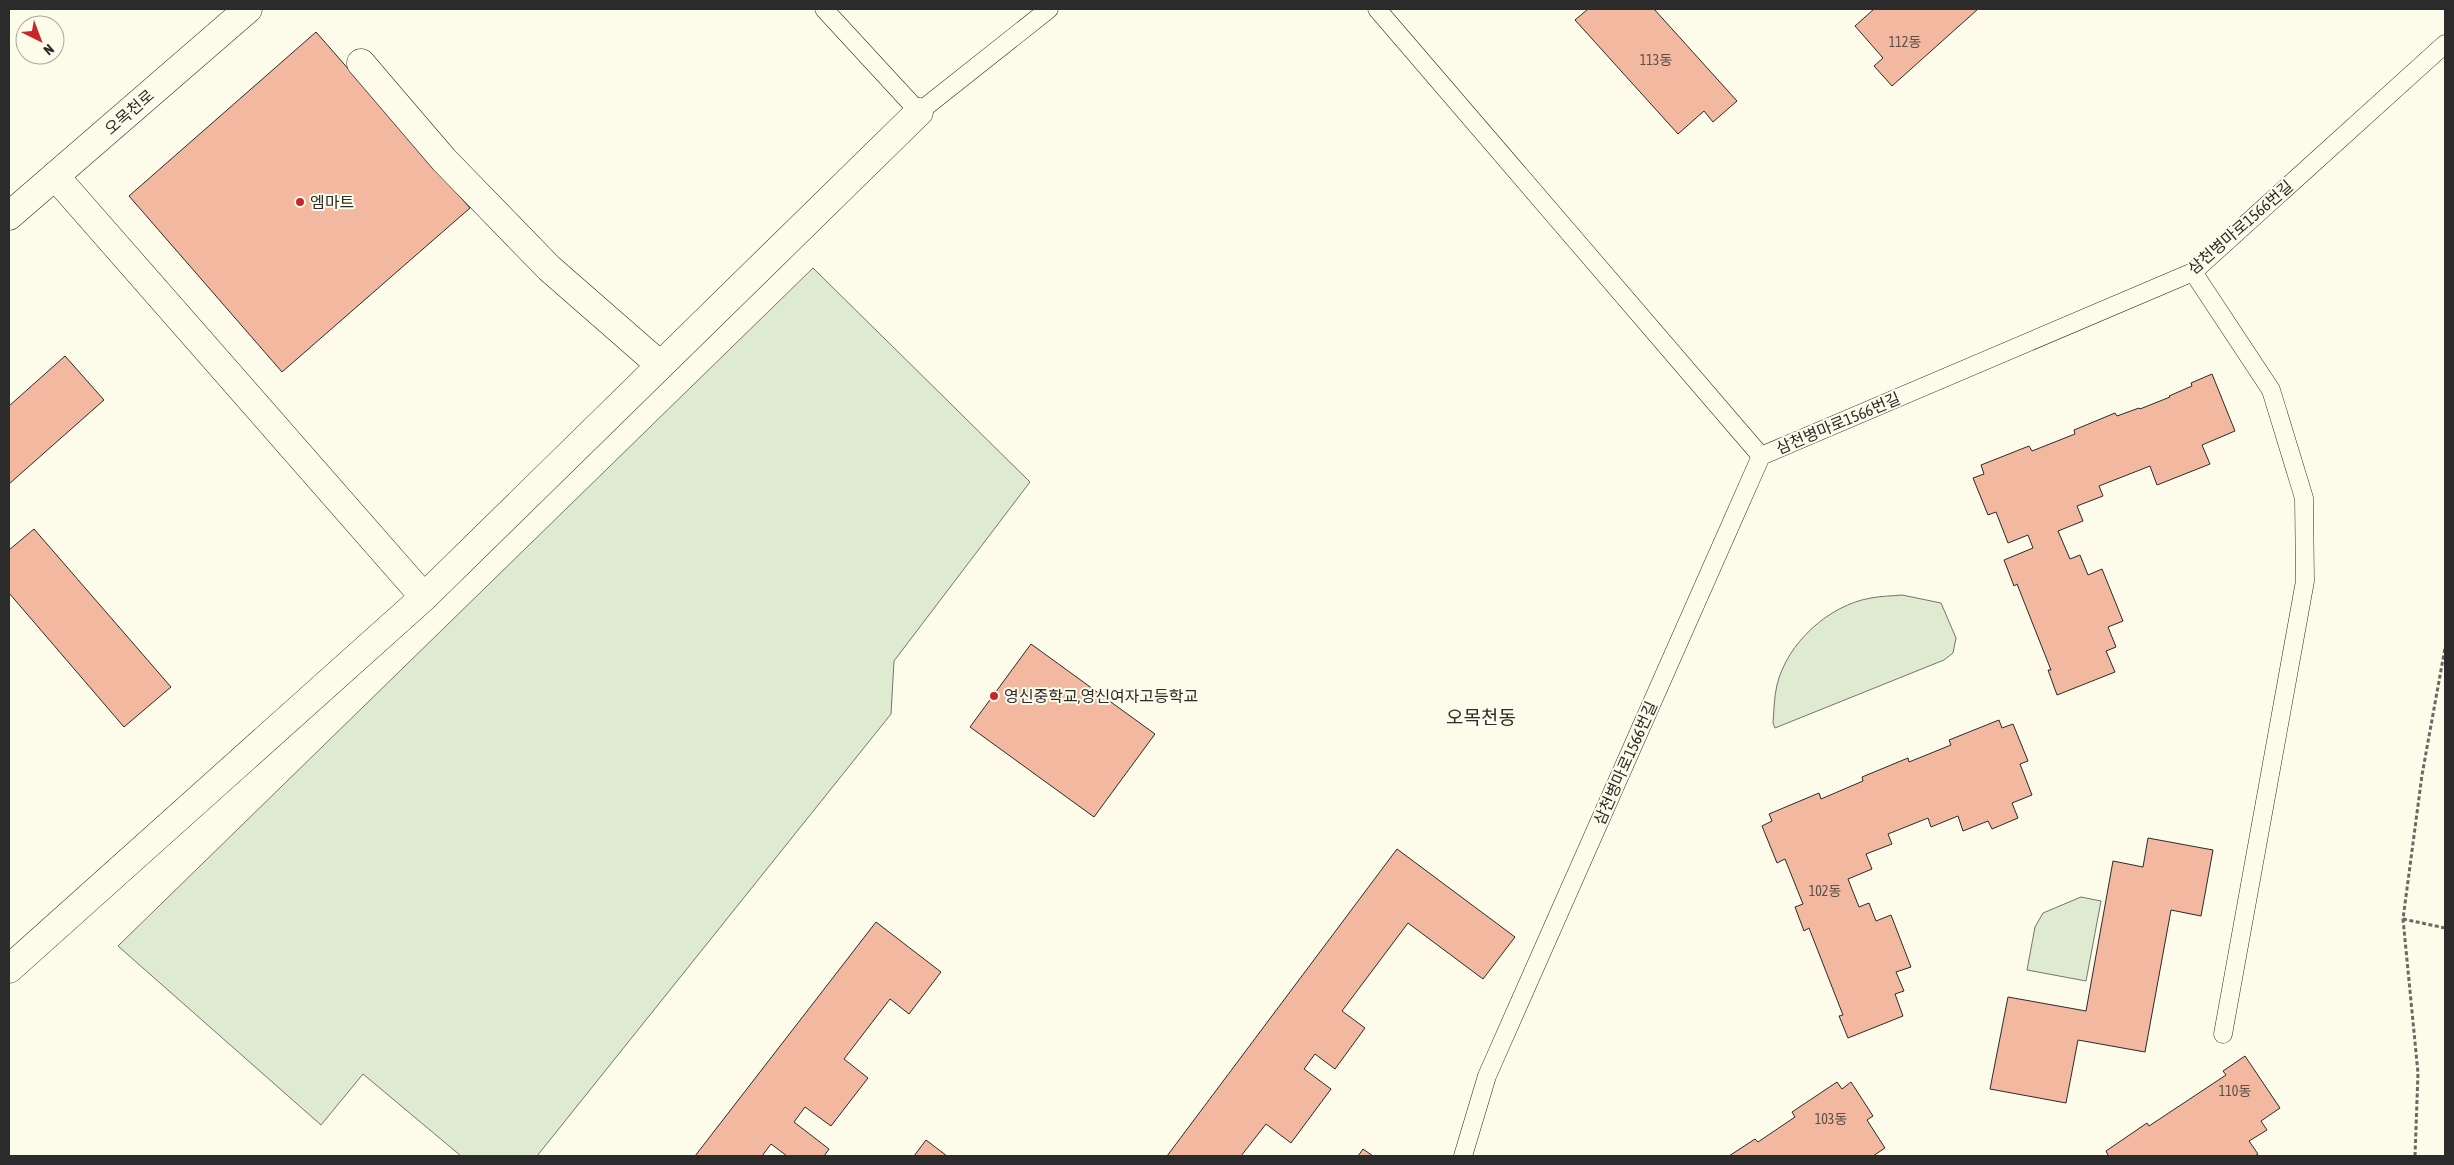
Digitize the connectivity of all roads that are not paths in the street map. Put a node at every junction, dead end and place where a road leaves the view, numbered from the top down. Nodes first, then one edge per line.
1 (248, 9) edge
2 (824, 9) edge
3 (1049, 9) edge
4 (1377, 9) edge
5 (2445, 44) edge
6 (362, 63) dead end
7 (918, 112) junction
8 (55, 176) junction
9 (9, 216) edge
10 (2193, 272) junction
11 (660, 365) junction
12 (1761, 456) junction
13 (424, 597) junction
14 (9, 969) edge
15 (2223, 1034) dead end
16 (1463, 1156) edge

1 - 8 street, 오목천로
2 - 7 lane
3 - 7 lane
4 - 12 lane
5 - 10 lane, 삼천병마로1566번길
6 - 11 street
7 - 11 street
8 - 9 street, 오목천로
8 - 13 street
10 - 12 lane, 삼천병마로1566번길
10 - 15 lane
11 - 13 street
12 - 16 lane, 삼천병마로1566번길
13 - 14 street

